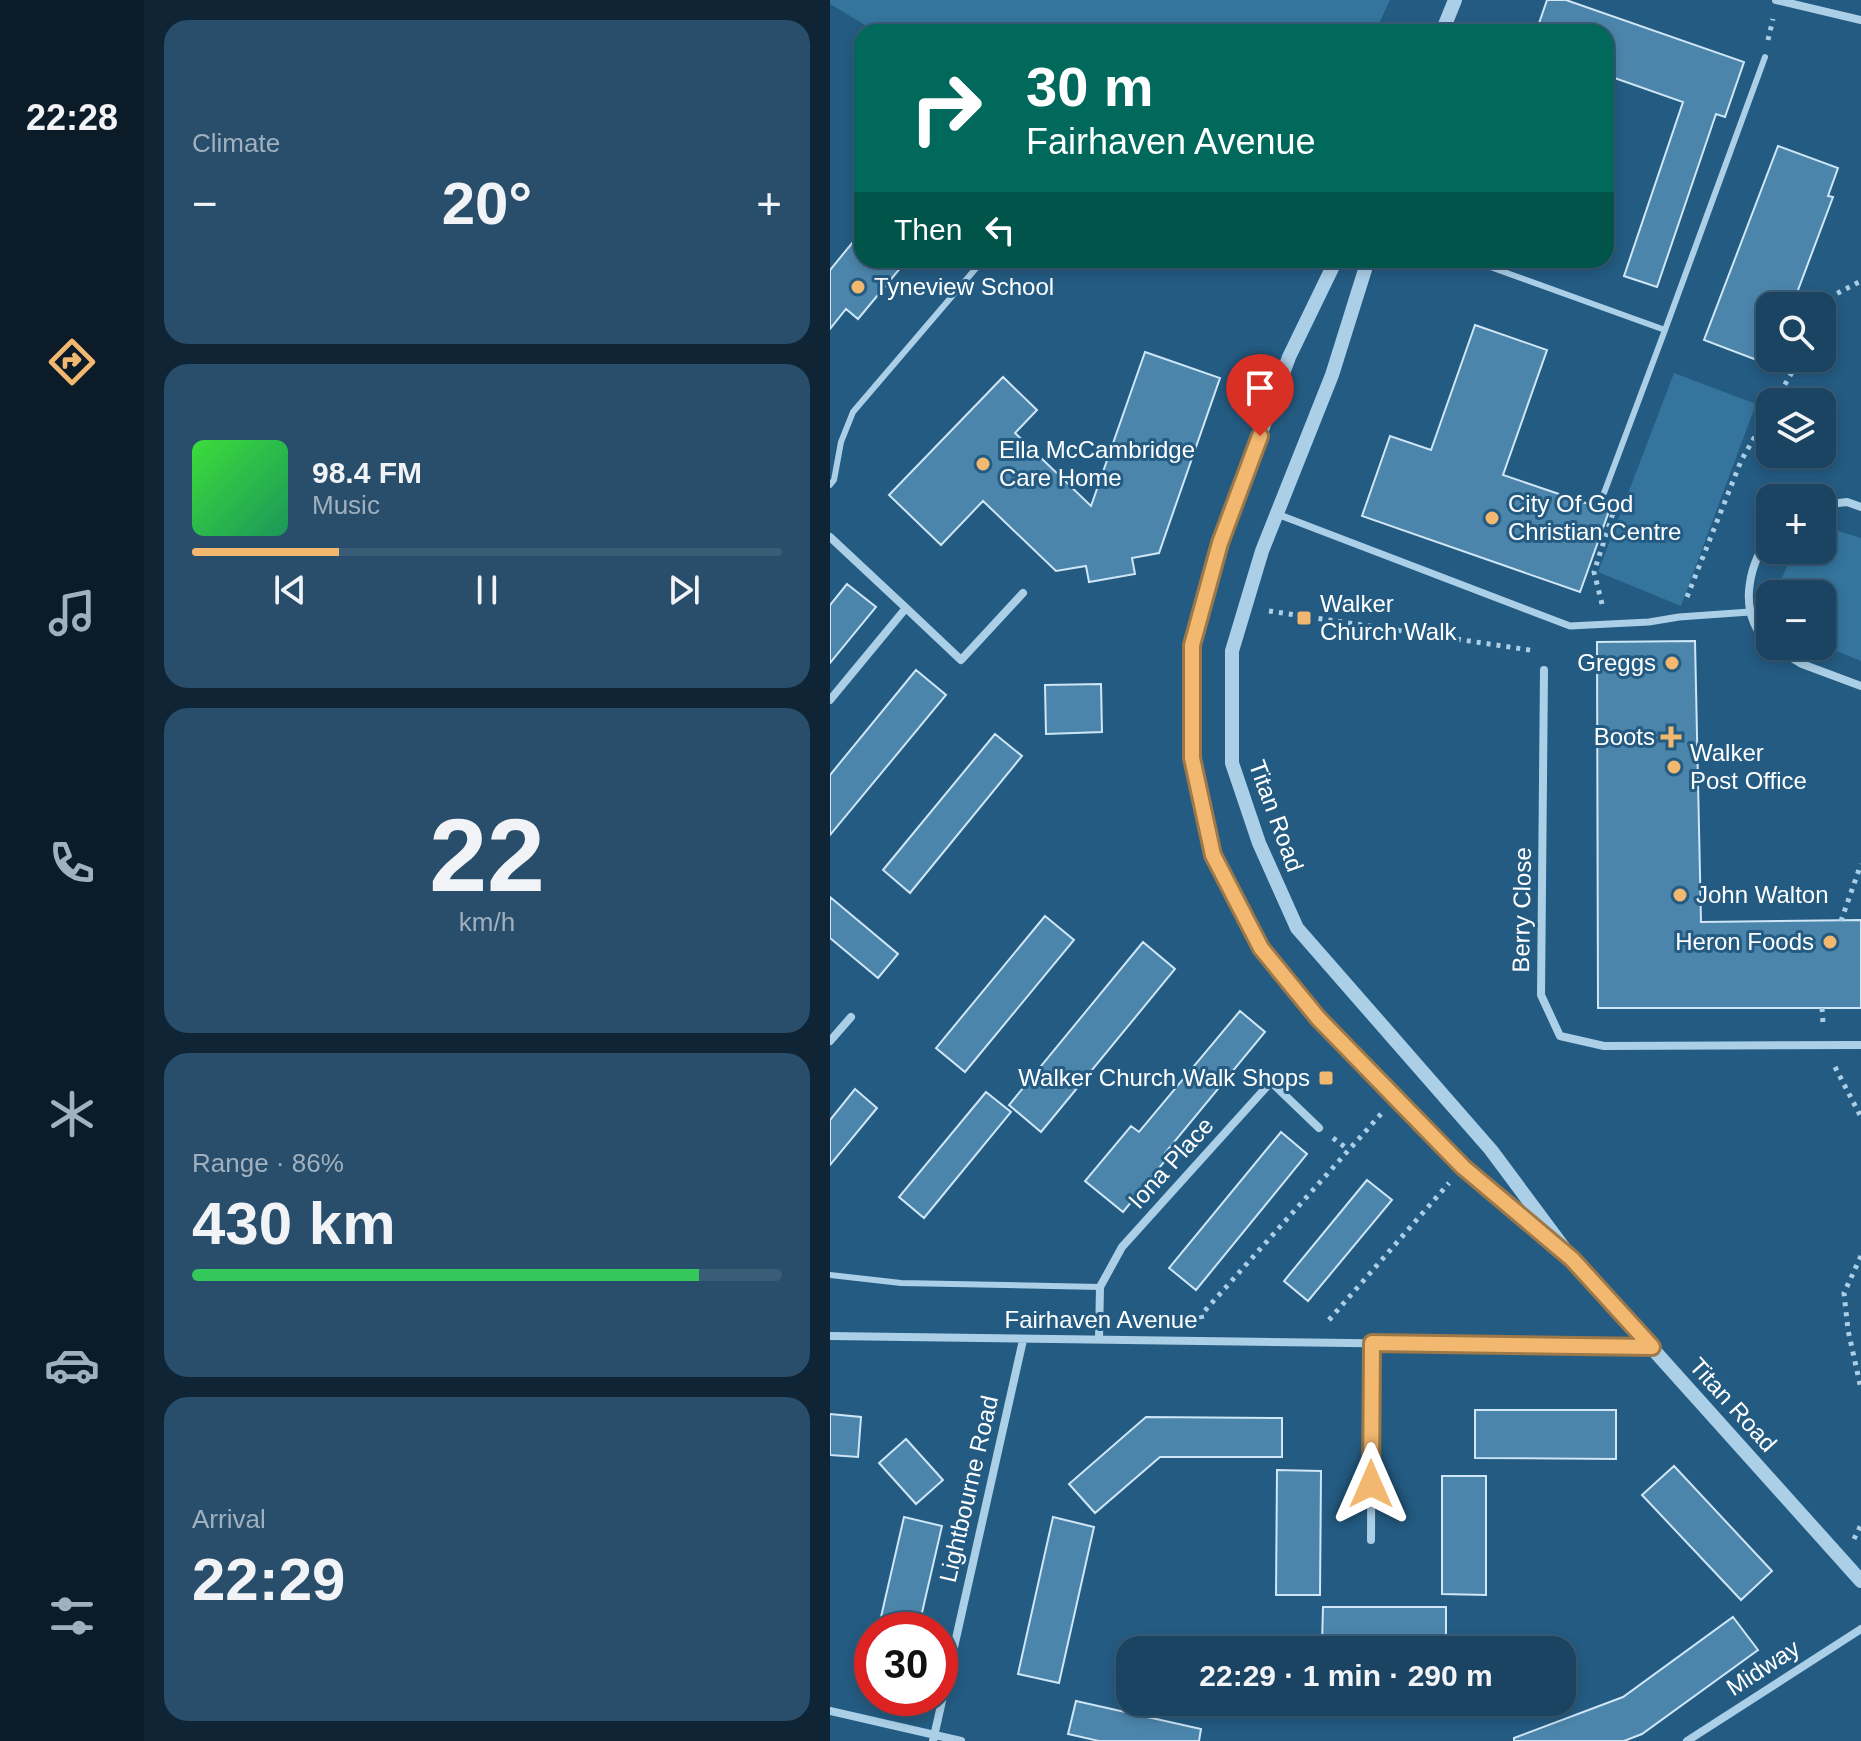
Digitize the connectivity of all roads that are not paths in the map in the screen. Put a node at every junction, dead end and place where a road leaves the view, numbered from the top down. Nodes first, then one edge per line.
1 (1455, 0) edge
2 (1777, 0) edge
3 (1861, 20) edge
4 (1445, 24) edge
5 (1765, 57) road end
6 (976, 268) edge
7 (1332, 268) edge
8 (1365, 268) edge
9 (1493, 268) edge
10 (1665, 330) junction
11 (830, 485) edge
12 (1604, 493) road end
13 (1836, 503) edge
14 (1861, 507) edge
15 (1276, 514) junction
16 (830, 537) edge
17 (1756, 564) edge
18 (1023, 593) dead end
19 (906, 608) junction
20 (1750, 612) junction
21 (1756, 627) edge
22 (1795, 660) edge
23 (1544, 670) road end
24 (1861, 686) edge
25 (830, 700) edge
26 (851, 1017) dead end
27 (830, 1041) edge
28 (1861, 1045) edge
29 (1319, 1128) dead end
30 (1572, 1259) junction
31 (830, 1275) edge
32 (1100, 1287) junction
33 (830, 1336) edge
34 (1099, 1339) junction
35 (1023, 1340) junction
36 (1372, 1343) junction
37 (1652, 1347) junction
38 (1371, 1540) dead end
39 (1861, 1581) edge
40 (1861, 1629) edge
41 (830, 1711) edge
42 (934, 1738) edge
43 (961, 1741) edge
44 (1687, 1741) edge

1 - 4 street
2 - 3 street
5 - 10 lane
6 - 11 lane
7 - 30 street, Titan Road
8 - 15 street, Titan Road
9 - 10 lane
10 - 12 lane
13 - 14 street
15 - 20 street
15 - 30 street, Titan Road
16 - 19 street
17 - 20 street
18 - 19 street
19 - 25 street
20 - 21 street
22 - 24 street
23 - 28 street, Berry Close
26 - 27 street
29 - 32 street, Iona Place
30 - 37 street, Titan Road
31 - 32 lane
32 - 34 street, Iona Place
33 - 35 street, Fairhaven Avenue
34 - 35 street, Fairhaven Avenue
34 - 36 street, Fairhaven Avenue
35 - 42 street, Lightbourne Road
36 - 37 street, Fairhaven Avenue
36 - 38 street
37 - 39 street, Titan Road
40 - 44 street, Midway
41 - 42 street
42 - 43 street

